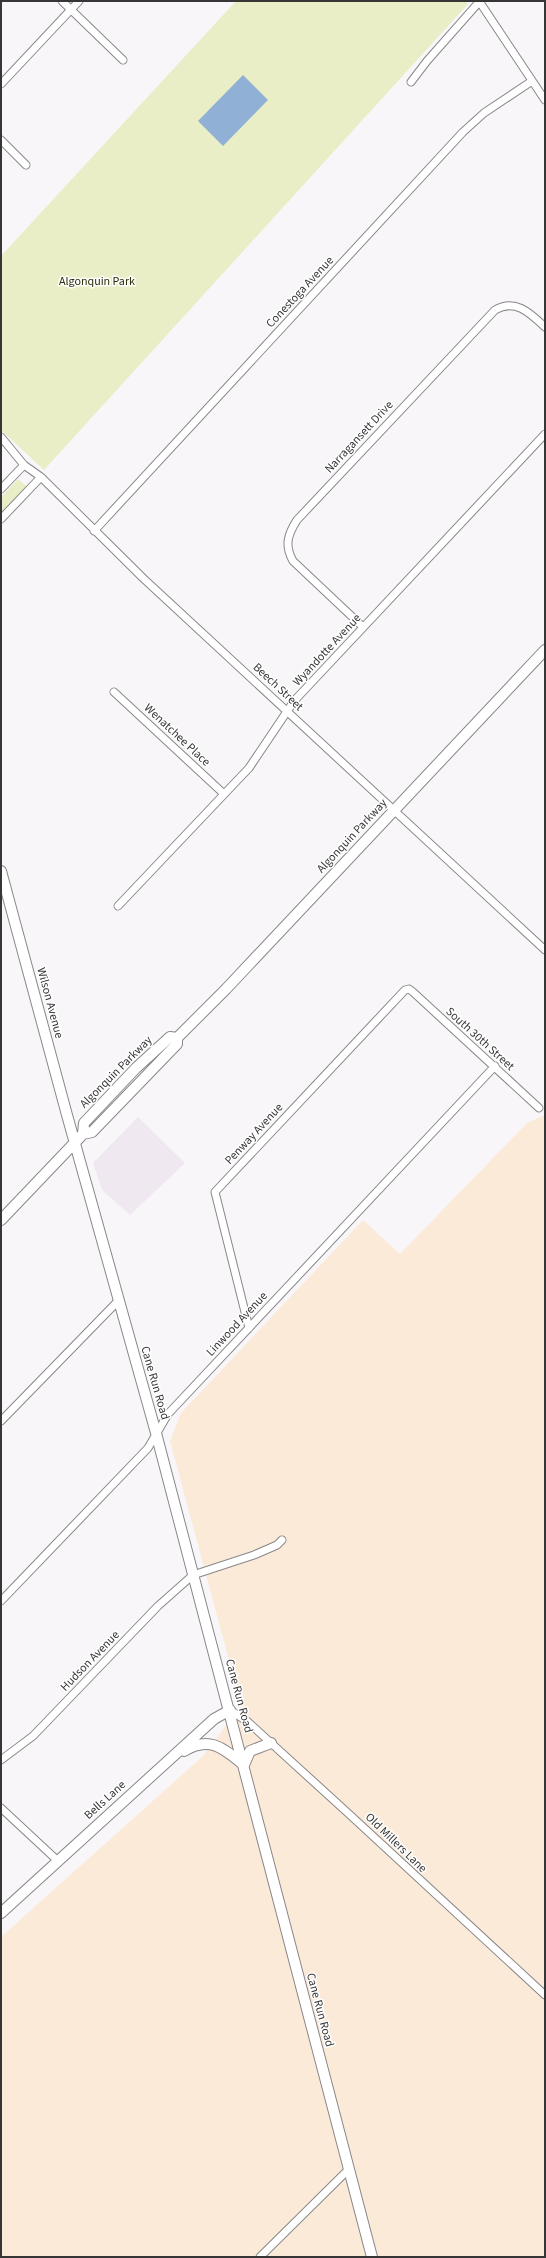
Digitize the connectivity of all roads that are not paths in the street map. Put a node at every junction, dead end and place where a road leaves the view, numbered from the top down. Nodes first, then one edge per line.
1 (62, 1) edge
2 (79, 1) edge
3 (479, 1) edge
4 (71, 9) junction
5 (123, 60) dead end
6 (532, 81) junction
7 (411, 82) dead end
8 (1, 84) edge
9 (545, 100) edge
10 (1, 140) edge
11 (26, 165) dead end
12 (545, 327) edge
13 (545, 434) edge
14 (1, 437) edge
15 (24, 465) junction
16 (41, 477) junction
17 (1, 489) edge
18 (1, 519) edge
19 (94, 531) junction
20 (363, 627) junction
21 (545, 650) edge
22 (114, 692) dead end
23 (287, 711) junction
24 (224, 794) junction
25 (395, 810) junction
26 (1, 870) edge
27 (118, 906) dead end
28 (545, 950) edge
29 (405, 990) joint
30 (495, 1066) junction
31 (539, 1108) dead end
32 (74, 1143) junction
33 (2, 1218) edge
34 (118, 1300) junction
35 (249, 1328) junction
36 (1, 1421) edge
37 (156, 1433) junction
38 (282, 1540) dead end
39 (193, 1575) junction
40 (1, 1601) edge
41 (230, 1710) junction
42 (271, 1743) junction
43 (1, 1760) edge
44 (164, 1764) junction
45 (244, 1765) junction
46 (1, 1808) edge
47 (58, 1861) junction
48 (1, 1913) edge
49 (545, 1995) edge
50 (348, 2170) junction
51 (260, 2257) edge
52 (372, 2257) edge

1 - 4 street
2 - 4 street
3 - 6 street
3 - 7 street
4 - 5 street
4 - 8 street
6 - 9 street
6 - 19 street, Conestoga Avenue
10 - 11 street
12 - 20 street, Narragansett Drive
13 - 20 street, Wyandotte Avenue
14 - 15 street, Beech Street
15 - 16 street, Beech Street
15 - 17 street
16 - 18 street
16 - 19 street, Beech Street
19 - 23 street, Beech Street
20 - 23 street, Wyandotte Avenue
21 - 25 main road, Algonquin Parkway
22 - 24 street, Wenatchee Place
23 - 24 street, Wyandotte Avenue
23 - 25 street, Beech Street
24 - 27 street, Wyandotte Avenue
25 - 28 street, Beech Street
25 - 32 main road, Algonquin Parkway
26 - 32 main road, Wilson Avenue
29 - 30 street, South 30th Street
29 - 35 street, Penway Avenue
30 - 31 street, South 30th Street
30 - 35 street, Linwood Avenue
32 - 33 main road, Algonquin Parkway
32 - 34 main road, Cane Run Road
34 - 36 street
34 - 37 main road, Cane Run Road
35 - 37 street, Linwood Avenue
37 - 39 main road, Cane Run Road
37 - 40 street, Linwood Avenue
38 - 39 street
39 - 41 main road, Cane Run Road
39 - 43 street, Hudson Avenue
41 - 42 street, Old Millers Lane
41 - 44 main road, Bells Lane
41 - 45 main road, Cane Run Road
42 - 45 main road
42 - 49 street, Old Millers Lane
44 - 45 main road
44 - 47 main road, Bells Lane
45 - 50 main road, Cane Run Road
46 - 47 street
47 - 48 main road, Bells Lane
50 - 51 street
50 - 52 main road, Cane Run Road

